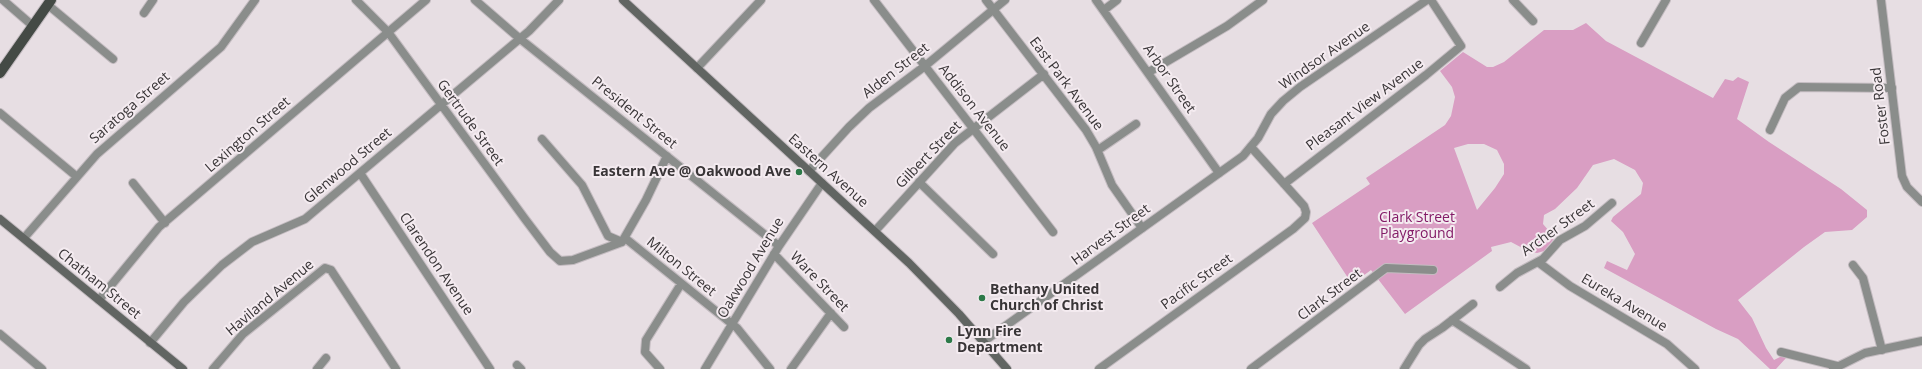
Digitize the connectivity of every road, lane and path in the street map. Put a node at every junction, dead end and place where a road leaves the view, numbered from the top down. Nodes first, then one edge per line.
1 (3, 0) edge
2 (152, 0) edge
3 (255, 0) edge
4 (356, 0) edge
5 (426, 0) edge
6 (475, 0) edge
7 (559, 0) edge
8 (623, 0) edge
9 (761, 0) edge
10 (874, 0) edge
11 (986, 0) edge
12 (1005, 0) edge
13 (1096, 0) edge
14 (1117, 0) edge
15 (1263, 0) edge
16 (1428, 0) edge
17 (1431, 0) edge
18 (1512, 0) edge
19 (1666, 0) edge
20 (1881, 0) edge
21 (50, 3) edge
22 (994, 10) junction
23 (1104, 10) junction
24 (144, 13) dead end
25 (1533, 21) dead end
26 (33, 26) junction
27 (388, 32) junction
28 (519, 38) junction
29 (1641, 43) dead end
30 (113, 59) dead end
31 (924, 66) junction
32 (697, 68) junction
33 (1149, 72) junction
34 (0, 73) edge
35 (1044, 74) junction
36 (1892, 88) junction
37 (441, 104) junction
38 (0, 113) edge
39 (1136, 124) dead end
40 (974, 128) junction
41 (1770, 130) dead end
42 (542, 139) dead end
43 (1251, 147) junction
44 (1098, 150) junction
45 (667, 156) junction
46 (809, 171) junction
47 (360, 173) junction
48 (1220, 173) junction
49 (76, 176) junction
50 (919, 182) junction
51 (133, 183) dead end
52 (822, 183) junction
53 (1284, 184) junction
54 (1922, 202) edge
55 (1612, 203) dead end
56 (0, 219) edge
57 (165, 223) junction
58 (1142, 228) junction
59 (875, 231) junction
60 (1053, 232) dead end
61 (24, 238) junction
62 (623, 240) junction
63 (779, 246) junction
64 (774, 254) junction
65 (993, 254) dead end
66 (1538, 262) junction
67 (1853, 265) dead end
68 (1433, 270) dead end
69 (681, 284) junction
70 (1500, 286) dead end
71 (99, 300) junction
72 (1473, 304) dead end
73 (831, 313) junction
74 (1452, 320) junction
75 (732, 324) junction
76 (844, 328) dead end
77 (0, 334) edge
78 (1922, 341) edge
79 (983, 342) junction
80 (150, 343) junction
81 (1882, 350) junction
82 (1781, 352) dead end
83 (326, 358) dead end
84 (1835, 367) edge
85 (42, 369) edge
86 (183, 369) edge
87 (213, 369) edge
88 (317, 369) edge
89 (396, 369) edge
90 (490, 369) edge
91 (660, 369) edge
92 (705, 369) edge
93 (770, 369) edge
94 (791, 369) edge
95 (1007, 369) edge
96 (1098, 369) edge
97 (1251, 369) edge
98 (1404, 369) edge
99 (1526, 369) edge
100 (1695, 369) edge

1 - 26 street
2 - 24 street
3 - 49 street, Saratoga Street
4 - 27 street, Gertrude Street
5 - 27 street, Lexington Street
6 - 28 street, President Street
7 - 28 street, Glenwood Street
8 - 32 main road, Eastern Avenue
9 - 32 street
10 - 31 street, Addison Avenue
11 - 22 street, East Park Avenue
12 - 22 street, Alden Street
13 - 23 street, Arbor Street
14 - 23 street
15 - 33 street
16 - 43 street, Windsor Avenue
17 - 53 street, Pleasant View Avenue
18 - 25 street
19 - 29 street
20 - 36 street, Foster Road
21 - 26 main road
21 - 30 street
22 - 31 street, Alden Street
22 - 35 street, East Park Avenue
23 - 33 street, Arbor Street
26 - 34 main road
27 - 37 street, Gertrude Street
27 - 57 street, Lexington Street
28 - 37 street, Glenwood Street
28 - 45 street, President Street
31 - 40 street, Addison Avenue
31 - 46 street, Alden Street
32 - 46 main road, Eastern Avenue
33 - 48 street, Arbor Street
35 - 40 street, Gilbert Street
35 - 44 street, East Park Avenue
36 - 41 street
36 - 54 street, Foster Road
37 - 47 street, Glenwood Street
37 - 62 street, Gertrude Street
38 - 49 street
39 - 44 street
40 - 50 street, Gilbert Street
40 - 60 street, Addison Avenue
42 - 62 street, Milton Street
43 - 48 street, Harvest Street
43 - 53 street
44 - 58 street, East Park Avenue
45 - 62 street
45 - 63 street, President Street
46 - 52 main road, Eastern Avenue
47 - 80 street, Glenwood Street
47 - 90 street, Clarendon Avenue
48 - 58 street, Harvest Street
49 - 61 street, Saratoga Street
50 - 59 street, Gilbert Street
50 - 65 street
51 - 57 street
52 - 59 main road, Eastern Avenue
52 - 63 street, Oakwood Avenue
53 - 96 street, Pacific Street
55 - 66 street, Archer Street
56 - 61 main road, Chatham Street
57 - 71 street, Lexington Street
58 - 79 street, Harvest Street
59 - 79 main road, Eastern Avenue
61 - 71 main road, Chatham Street
62 - 69 street, Milton Street
63 - 64 street, Oakwood Avenue
64 - 73 street, Ware Street
64 - 75 street, Oakwood Avenue
66 - 70 street, Archer Street
66 - 100 street, Eureka Avenue
67 - 81 street
68 - 97 street, Clark Street
69 - 75 street, Milton Street
69 - 91 street
71 - 80 main road, Chatham Street
72 - 74 street
73 - 76 street, Ware Street
73 - 94 street
74 - 98 street
74 - 99 street
75 - 92 street, Oakwood Avenue
75 - 93 street, Milton Street
77 - 85 street
78 - 81 street
79 - 95 main road, Eastern Avenue
80 - 86 main road, Chatham Street
81 - 84 street
82 - 84 street
83 - 88 street
87 - 89 street, Haviland Avenue

